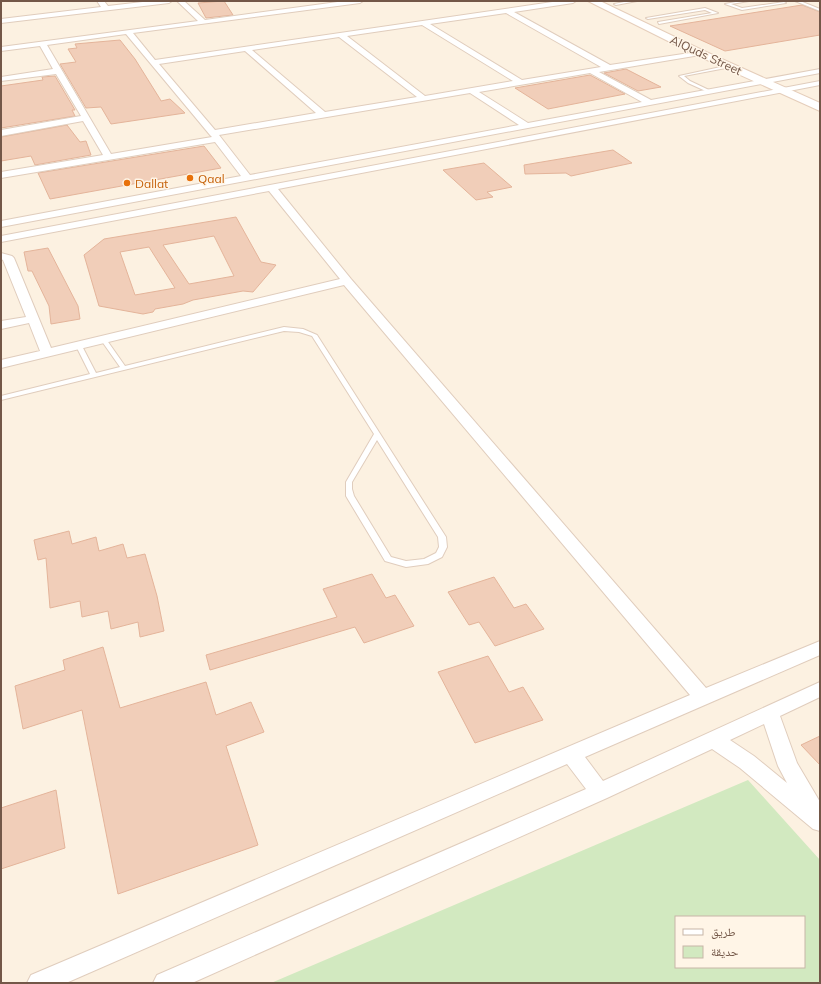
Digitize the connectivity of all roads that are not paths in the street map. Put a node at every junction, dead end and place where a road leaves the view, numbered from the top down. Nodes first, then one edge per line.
1 (100, 1) edge
2 (170, 1) edge
3 (180, 1) edge
4 (360, 1) edge
5 (573, 1) edge
6 (593, 1) edge
7 (635, 1) edge
8 (747, 1) edge
9 (797, 1) edge
10 (613, 2) edge
11 (784, 3) dead end
12 (273, 4) dead end
13 (106, 8) junction
14 (820, 10) edge
15 (508, 11) junction
16 (281, 12) junction
17 (648, 18) junction
18 (1, 21) edge
19 (203, 22) junction
20 (424, 23) junction
21 (658, 23) junction
22 (128, 32) junction
23 (341, 35) junction
24 (42, 43) junction
25 (1, 49) edge
26 (247, 49) junction
27 (700, 52) junction
28 (154, 62) junction
29 (730, 66) junction
30 (607, 67) junction
31 (590, 70) junction
32 (58, 71) junction
33 (820, 71) edge
34 (1, 79) edge
35 (778, 79) junction
36 (520, 82) junction
37 (766, 82) junction
38 (820, 83) edge
39 (796, 87) junction
40 (471, 90) junction
41 (782, 90) junction
42 (710, 92) junction
43 (423, 98) junction
44 (820, 98) edge
45 (648, 102) junction
46 (820, 107) edge
47 (323, 115) junction
48 (86, 118) junction
49 (528, 126) junction
50 (1, 133) edge
51 (215, 136) junction
52 (108, 156) junction
53 (1, 174) edge
54 (248, 177) junction
55 (271, 187) junction
56 (1, 224) edge
57 (1, 240) edge
58 (1, 256) edge
59 (347, 281) junction
60 (32, 319) junction
61 (1, 325) edge
62 (104, 340) junction
63 (80, 346) junction
64 (47, 353) junction
65 (1, 364) edge
66 (123, 368) junction
67 (94, 376) junction
68 (1, 398) edge
69 (377, 434) junction
70 (816, 654) edge
71 (820, 690) edge
72 (703, 697) junction
73 (770, 713) junction
74 (713, 739) junction
75 (571, 754) junction
76 (600, 792) junction
77 (820, 821) edge
78 (39, 983) edge
79 (165, 983) edge

1 - 13 street
2 - 13 street
3 - 19 street
4 - 16 street
5 - 15 street
6 - 27 street, AlQuds Street
7 - 10 lane
8 - 11 lane
9 - 14 lane
10 - 17 street, AlQuds Street
12 - 16 street
13 - 18 street
15 - 20 street
15 - 30 street
16 - 19 street
17 - 21 street, AlQuds Street
17 - 21 lane
19 - 22 street
20 - 23 street
20 - 36 street
21 - 35 street, AlQuds Street
22 - 24 street
22 - 28 street
23 - 26 street
23 - 43 street
24 - 25 street
24 - 32 street
26 - 28 street
26 - 47 street
27 - 29 street, AlQuds Street
27 - 30 street
28 - 51 street
29 - 37 street, AlQuds Street
29 - 42 lane
30 - 31 street
31 - 36 street
31 - 45 street
32 - 34 street
32 - 48 street
33 - 35 street
35 - 37 street
35 - 39 street, AlQuds Street
36 - 40 street
37 - 41 street, AlQuds Street
37 - 42 street
38 - 39 street
39 - 41 street
39 - 44 street, AlQuds Street
40 - 43 street
40 - 49 street
41 - 46 street, AlQuds Street
41 - 55 street
42 - 45 street
43 - 47 street
45 - 49 street
47 - 51 street
48 - 50 street
48 - 52 street
49 - 54 street
51 - 52 street
51 - 54 street
52 - 53 street
54 - 56 street
55 - 57 street
55 - 59 street
58 - 60 street
59 - 62 street
59 - 72 street
60 - 61 street
60 - 64 street
62 - 63 street
62 - 66 lane
63 - 64 street
63 - 67 lane
64 - 65 street
66 - 67 lane
66 - 69 lane
67 - 68 lane
69 - 69 lane
70 - 72 street
71 - 73 street
72 - 75 street
73 - 74 street
73 - 77 street
74 - 76 street
74 - 77 street
75 - 76 street
75 - 78 street
76 - 79 street

